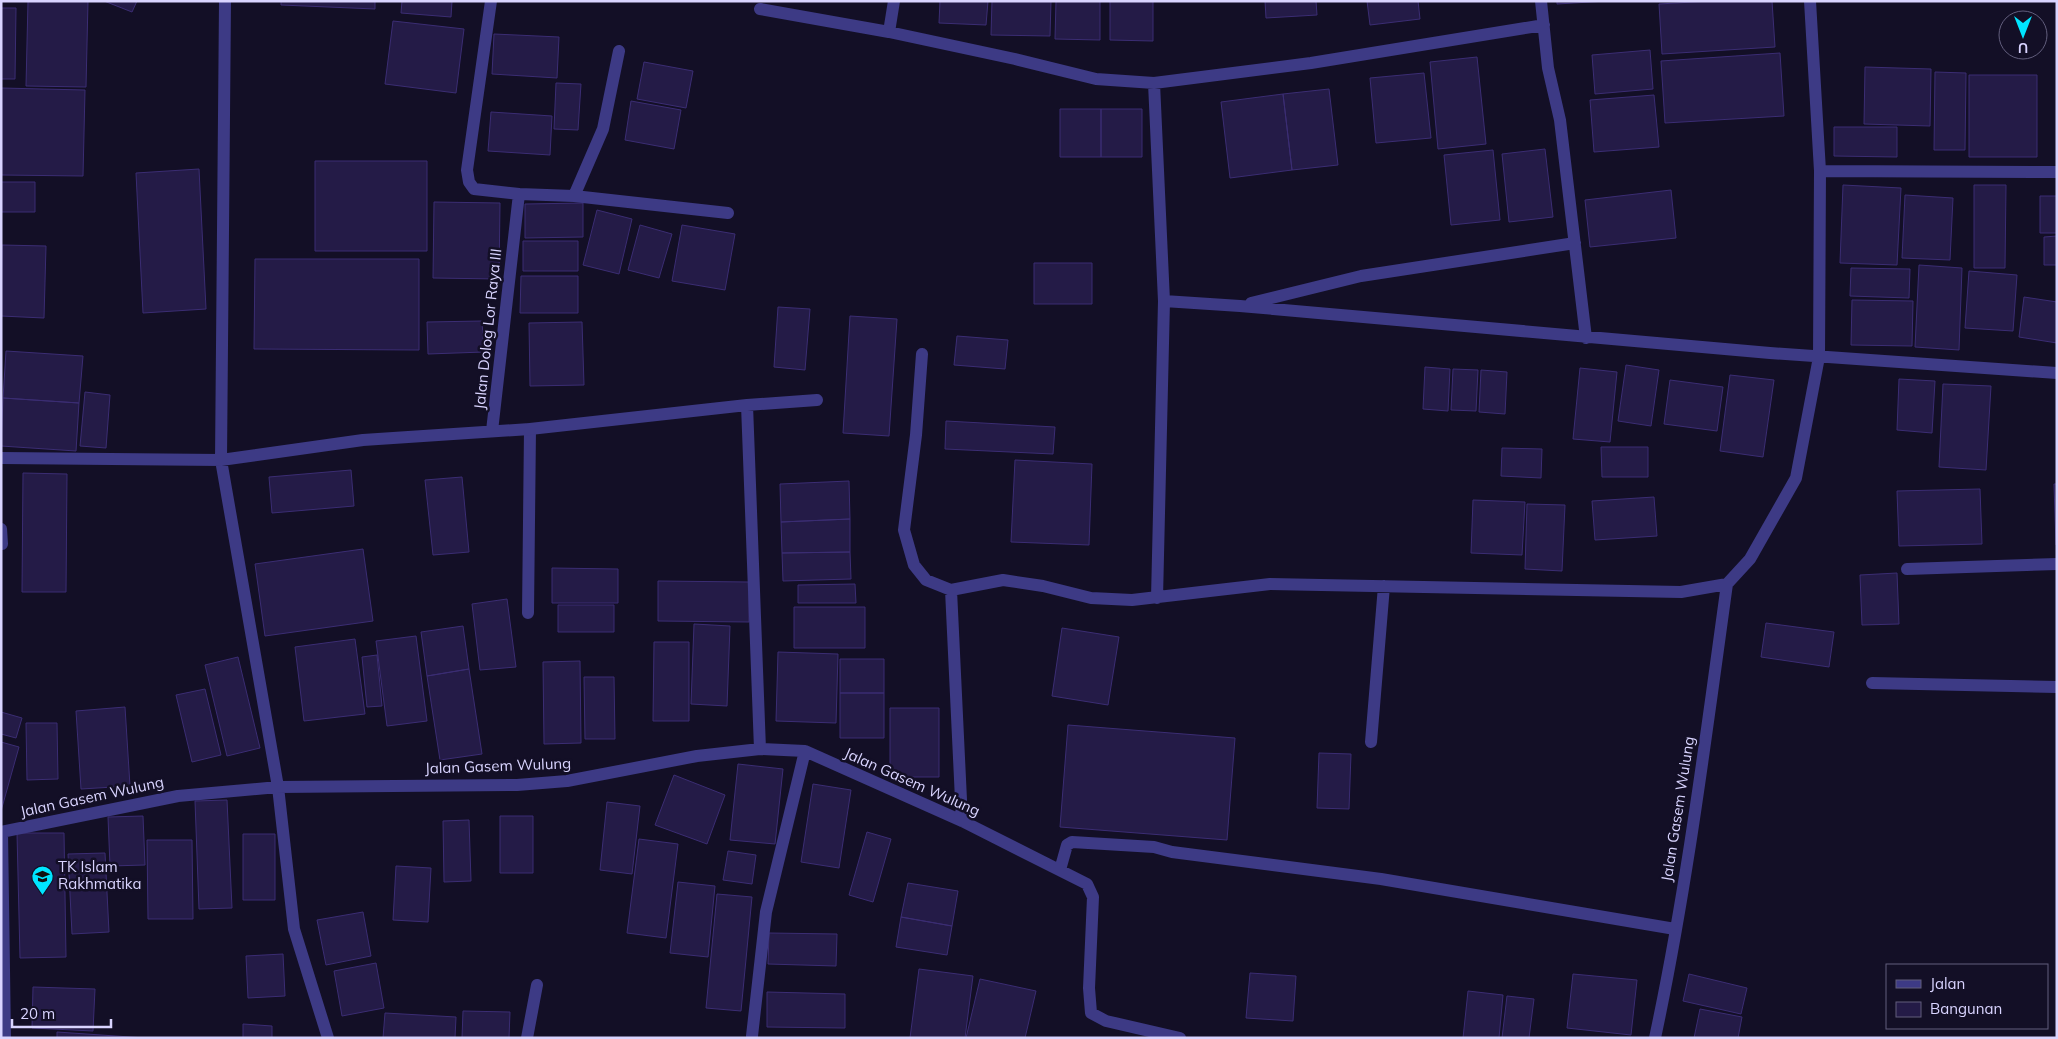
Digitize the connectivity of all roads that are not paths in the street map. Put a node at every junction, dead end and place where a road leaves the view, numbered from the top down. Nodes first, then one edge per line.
1 (224, 1) edge
2 (491, 1) edge
3 (894, 1) edge
4 (1541, 1) edge
5 (1810, 1) edge
6 (760, 9) dead end
7 (1544, 25) junction
8 (889, 32) junction
9 (619, 52) dead end
10 (1154, 83) junction
11 (1820, 172) junction
12 (2057, 172) edge
13 (519, 194) junction
14 (574, 196) junction
15 (728, 213) dead end
16 (1575, 243) junction
17 (1164, 301) junction
18 (1240, 306) junction
19 (1586, 338) junction
20 (922, 354) dead end
21 (1819, 357) junction
22 (2057, 373) edge
23 (817, 400) dead end
24 (747, 406) junction
25 (530, 429) junction
26 (492, 431) junction
27 (1, 458) edge
28 (222, 460) junction
29 (1, 529) edge
30 (2, 544) edge
31 (2057, 564) edge
32 (1906, 569) dead end
33 (1728, 584) junction
34 (1384, 586) junction
35 (951, 590) junction
36 (1157, 598) junction
37 (528, 613) dead end
38 (1872, 684) dead end
39 (2057, 687) edge
40 (1370, 742) dead end
41 (760, 749) junction
42 (805, 751) junction
43 (278, 787) junction
44 (962, 821) junction
45 (2, 832) edge
46 (1060, 870) junction
47 (1675, 929) junction
48 (537, 985) dead end
49 (752, 1036) dead end
50 (5, 1038) edge
51 (328, 1038) edge
52 (527, 1038) edge
53 (1180, 1038) edge
54 (1655, 1038) edge

1 - 28 street
2 - 13 street
3 - 8 street
4 - 7 street
5 - 11 street
6 - 8 street
7 - 10 street
7 - 16 street
8 - 10 street
9 - 14 street
10 - 17 street
11 - 12 street
11 - 21 street
13 - 14 street
13 - 26 street, Jalan Dolog Lor Raya III
14 - 15 street
16 - 18 street
16 - 19 street
17 - 18 street
17 - 36 street
18 - 19 street
19 - 21 street
20 - 35 street
21 - 22 street
21 - 33 street
23 - 24 street
24 - 25 street
24 - 41 street
25 - 26 street
25 - 37 street
26 - 28 street, Jalan Dolog Lor Raya III
27 - 28 street, Jalan Dolog Lor Raya III
28 - 43 street
29 - 30 street
31 - 32 street
33 - 34 street
33 - 47 street, Jalan Gasem Wulung
34 - 36 street
34 - 40 street
35 - 36 street
35 - 44 street
38 - 39 street
41 - 42 street, Jalan Gasem Wulung
41 - 43 street, Jalan Gasem Wulung
42 - 44 street, Jalan Gasem Wulung
42 - 49 street
43 - 45 street, Jalan Gasem Wulung
43 - 51 street
44 - 46 street, Jalan Gasem Wulung
45 - 50 street
46 - 47 street
46 - 53 street, Jalan Gasem Wulung
47 - 54 street, Jalan Gasem Wulung
48 - 52 street

